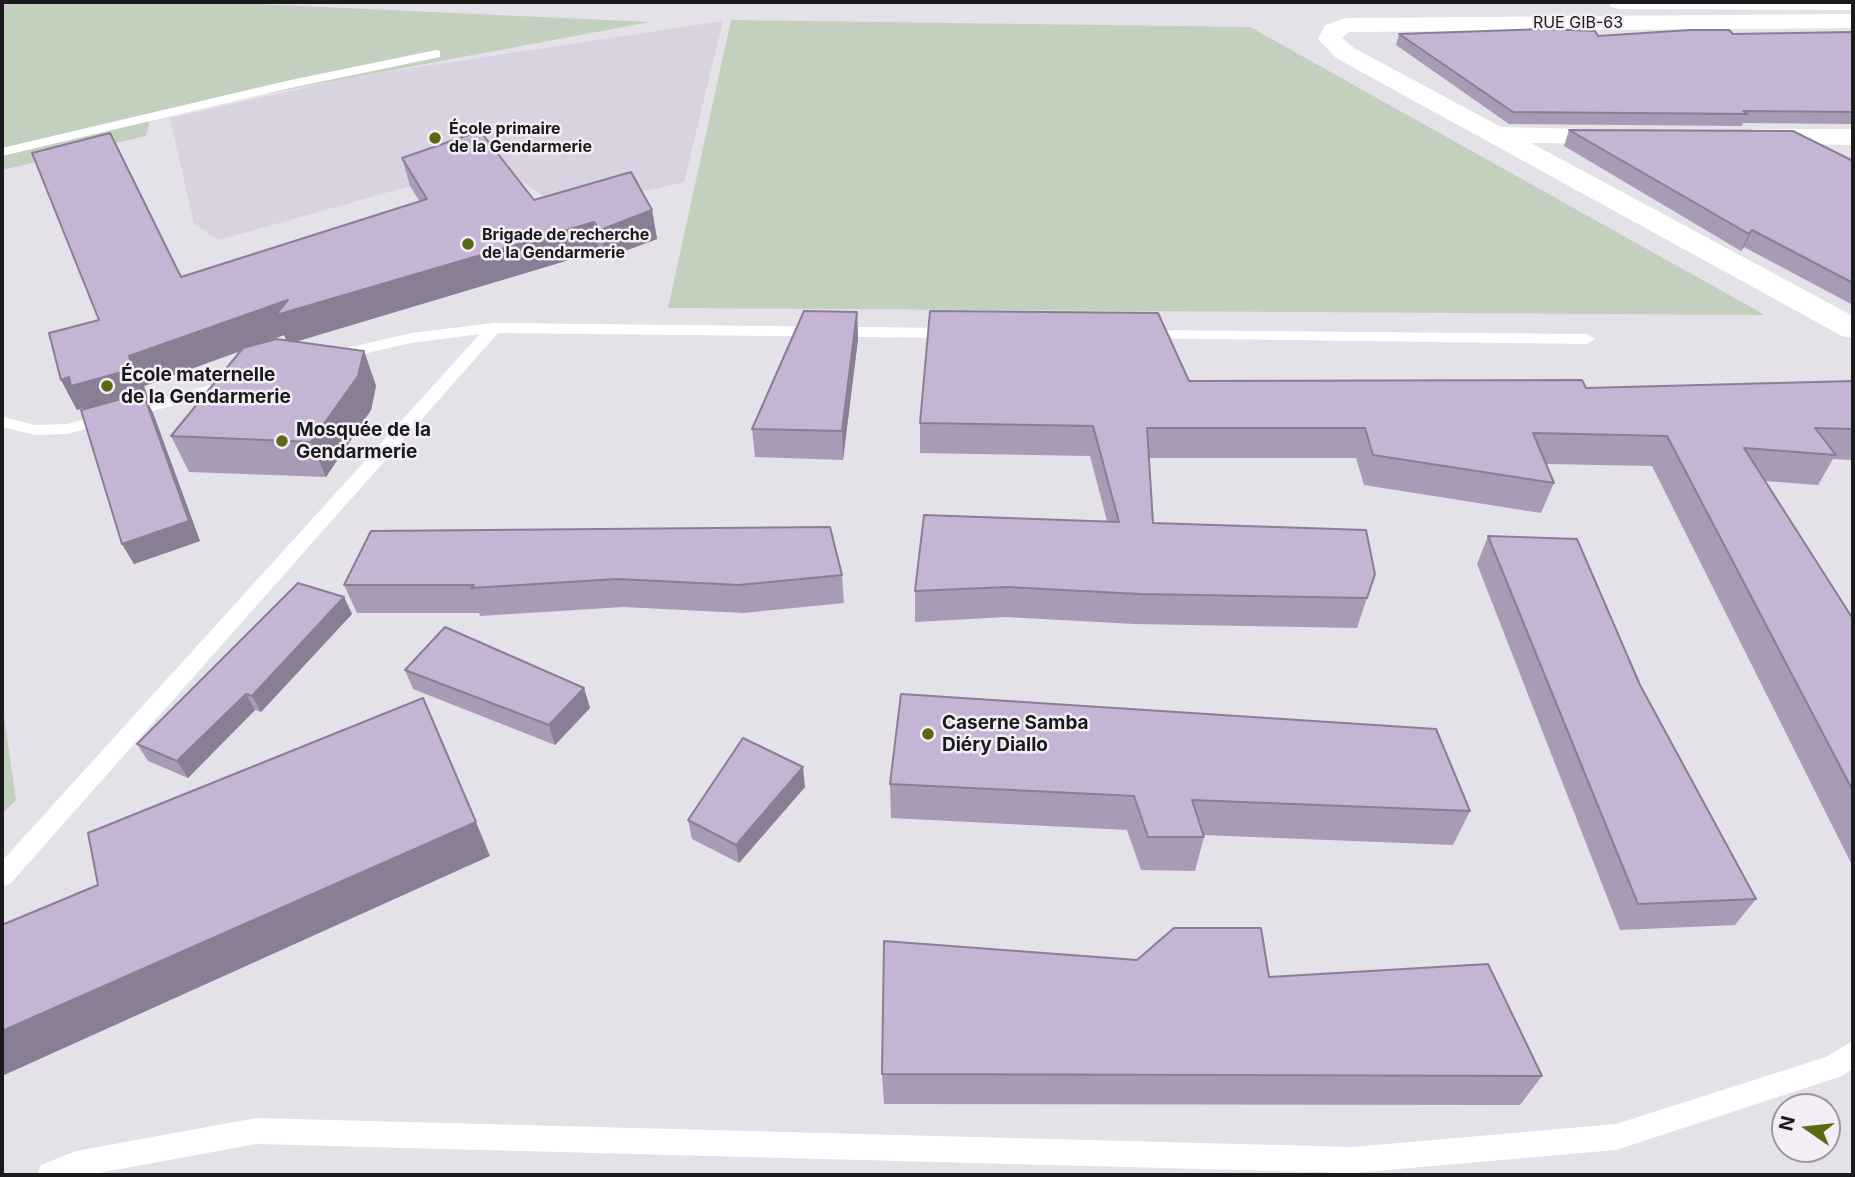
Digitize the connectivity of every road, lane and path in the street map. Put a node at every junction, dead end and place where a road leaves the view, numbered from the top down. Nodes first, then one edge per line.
1 (1619, 2) edge
2 (1853, 3) edge
3 (1853, 21) edge
4 (436, 54) dead end
5 (1497, 135) junction
6 (1645, 136) edge
7 (1726, 137) edge
8 (1793, 137) junction
9 (1853, 137) edge
10 (2, 152) edge
11 (1853, 165) edge
12 (494, 328) junction
13 (1853, 329) edge
14 (965, 333) edge
15 (1131, 334) edge
16 (1587, 339) dead end
17 (308, 363) edge
18 (255, 377) edge
19 (2, 422) edge
20 (2, 877) edge
21 (1853, 1053) edge
22 (51, 1175) edge

1 - 2 main road
3 - 5 main road, RUE GIB-63
4 - 10 lane
5 - 6 main road
5 - 13 main road
7 - 8 main road
8 - 9 main road
8 - 11 main road
12 - 14 lane
12 - 17 lane
12 - 20 lane
15 - 16 lane
18 - 19 lane
21 - 22 lane

